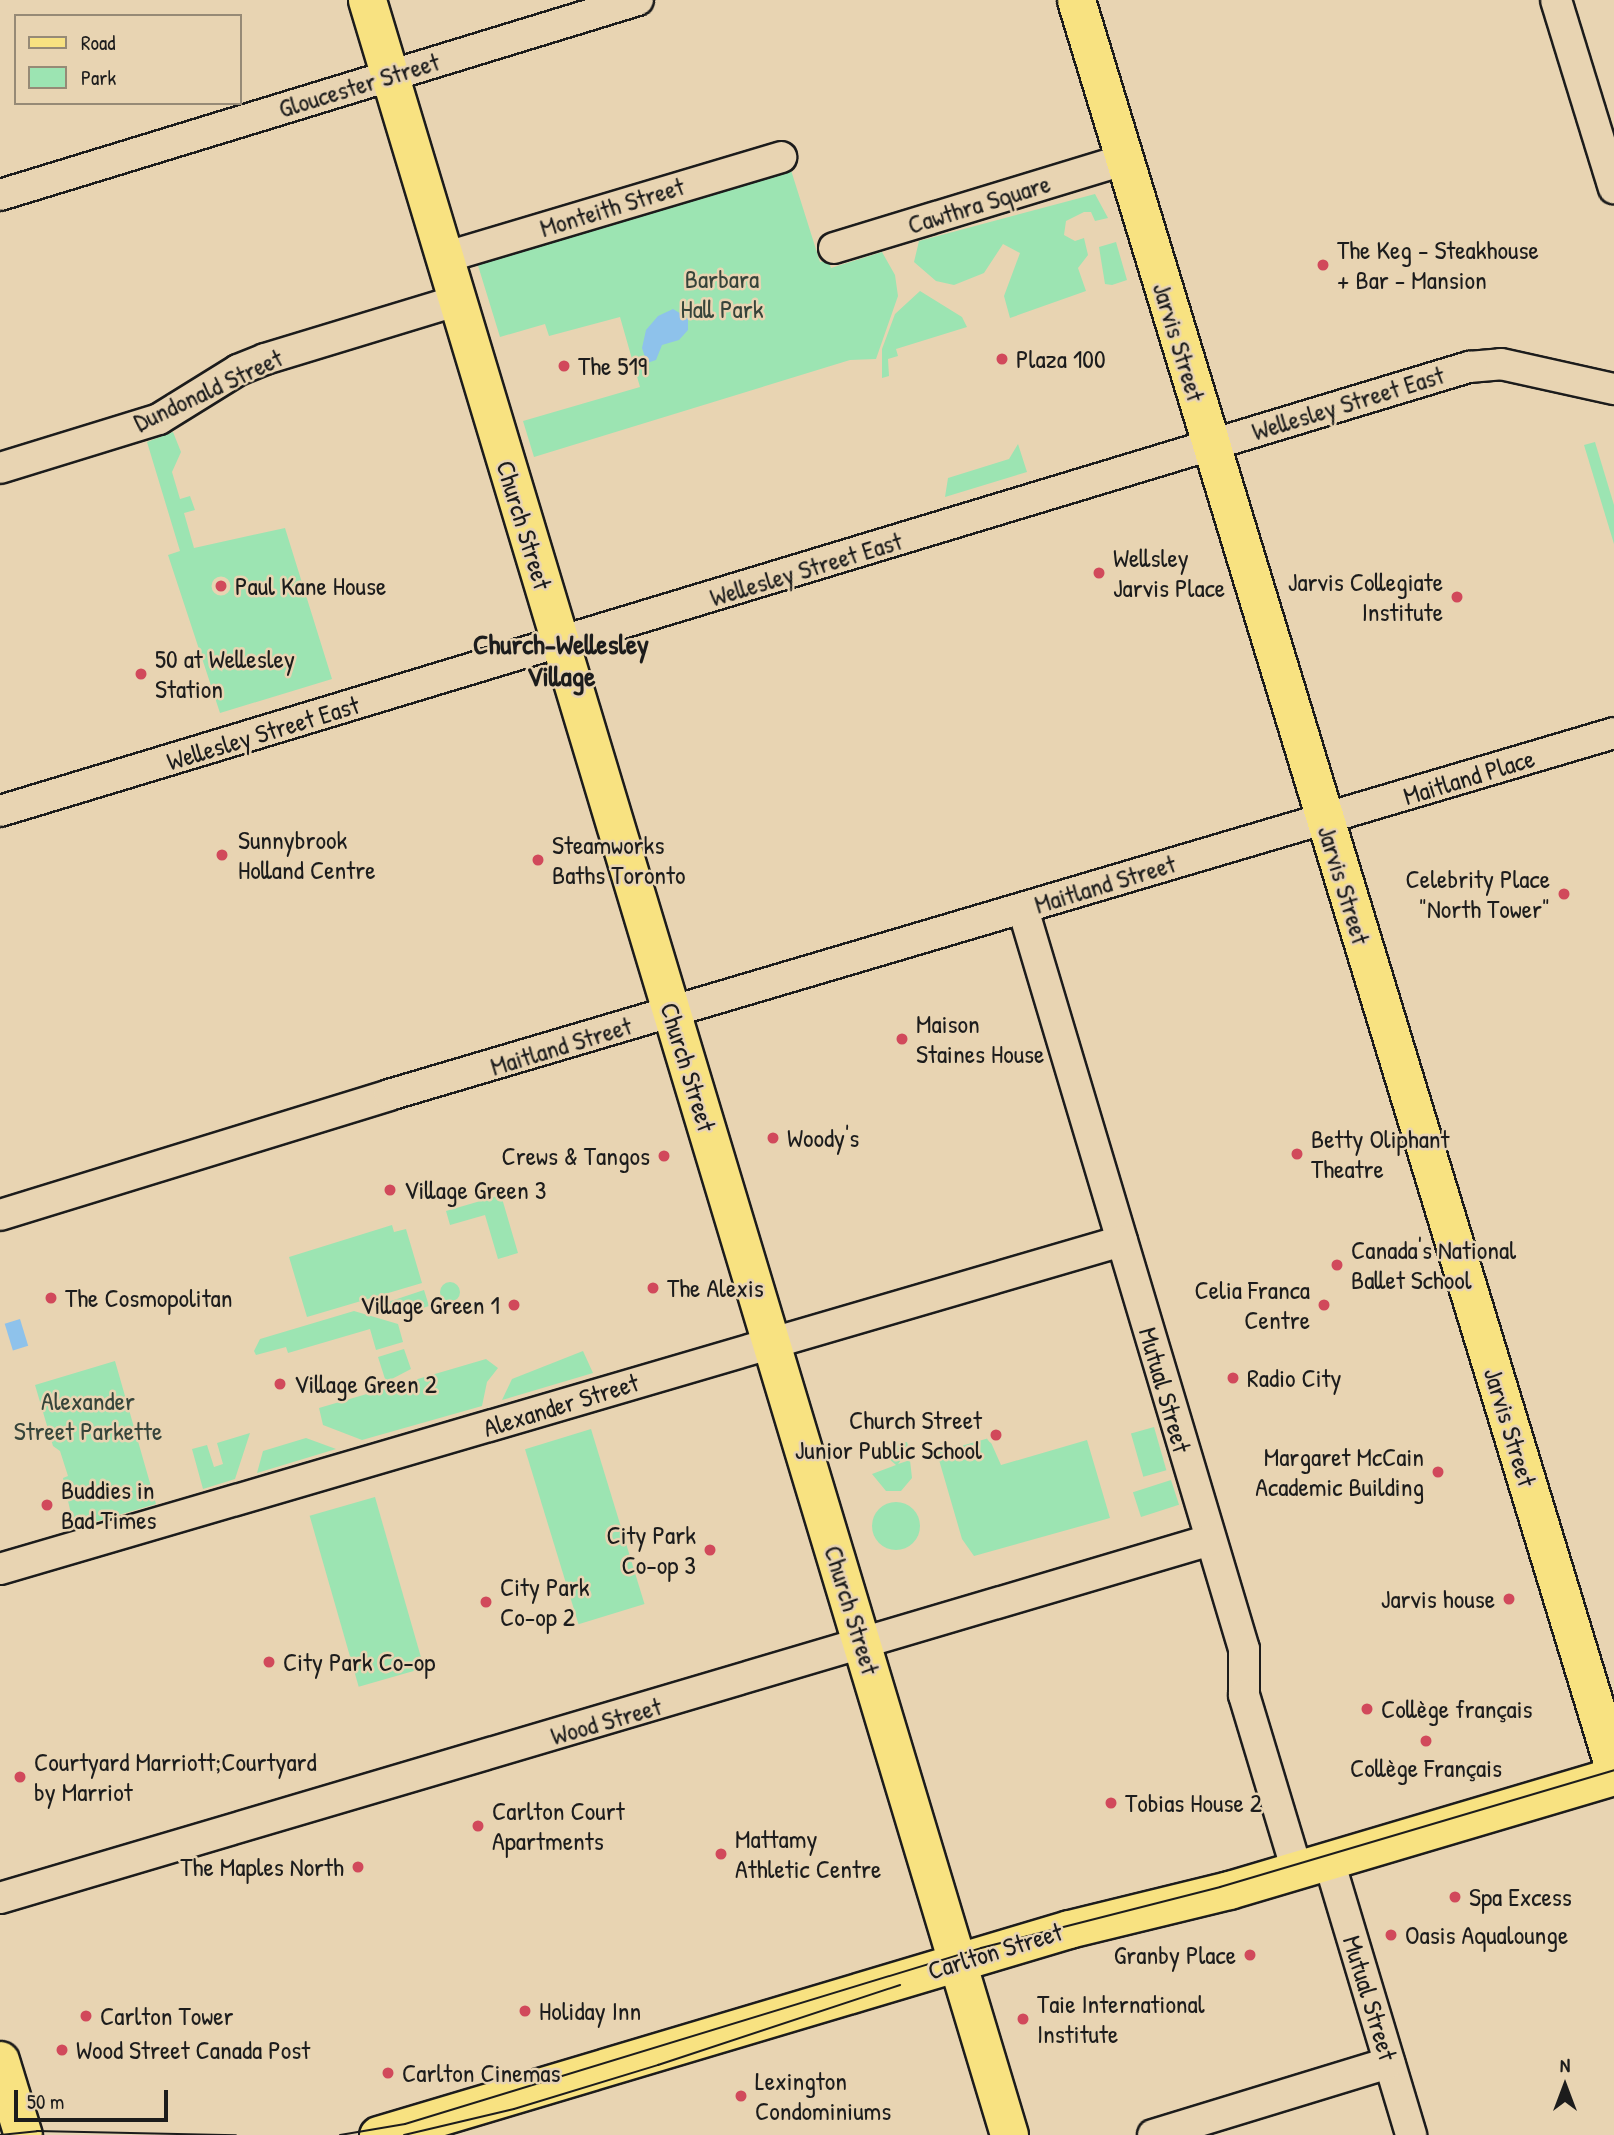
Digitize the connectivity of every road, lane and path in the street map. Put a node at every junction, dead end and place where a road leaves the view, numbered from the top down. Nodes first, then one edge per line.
1 (367, 0) edge
2 (638, 0) edge
3 (1076, 0) edge
4 (1556, 0) edge
5 (390, 77) junction
6 (780, 157) dead end
7 (1123, 160) junction
8 (1614, 188) edge
9 (0, 195) edge
10 (834, 248) dead end
11 (443, 258) junction
12 (456, 301) junction
13 (1614, 389) edge
14 (1210, 445) junction
15 (0, 468) edge
16 (560, 644) junction
17 (1614, 733) edge
18 (0, 811) edge
19 (1325, 819) junction
20 (1023, 909) junction
21 (672, 1014) junction
22 (0, 1215) edge
23 (1122, 1241) junction
24 (772, 1341) junction
25 (1210, 1539) junction
26 (0, 1569) edge
27 (862, 1643) junction
28 (1614, 1769) edge
29 (1614, 1776) edge
30 (1313, 1866) junction
31 (0, 1898) edge
32 (957, 1962) junction
33 (0, 2060) edge
34 (1389, 2063) junction
35 (23, 2135) edge
36 (379, 2135) edge
37 (1009, 2135) edge
38 (1153, 2135) edge
39 (1411, 2135) edge

1 - 5 main road, Church Street
2 - 5 street, Gloucester Street
3 - 7 main road, Jarvis Street
4 - 8 street
5 - 9 street, Gloucester Street
5 - 11 main road, Church Street
6 - 11 street, Monteith Street
7 - 10 street, Cawthra Square
7 - 14 main road, Jarvis Street
11 - 12 main road, Church Street
12 - 15 street, Dundonald Street
12 - 16 main road, Church Street
13 - 14 street, Wellesley Street East
14 - 16 street, Wellesley Street East
14 - 19 main road, Jarvis Street
16 - 18 street, Wellesley Street East
16 - 21 main road, Church Street
17 - 19 street, Maitland Place
19 - 20 street, Maitland Street
19 - 28 main road, Jarvis Street
20 - 21 street, Maitland Street
20 - 23 street, Mutual Street
21 - 22 street, Maitland Street
21 - 24 main road, Church Street
23 - 24 street, Alexander Street
23 - 25 street, Mutual Street
24 - 26 street, Alexander Street
24 - 27 main road, Church Street
25 - 27 street, Wood Street
25 - 30 street, Mutual Street
27 - 31 street, Wood Street
27 - 32 main road, Church Street
29 - 30 main road, Carlton Street
30 - 32 main road, Carlton Street
30 - 34 street, Mutual Street
32 - 36 main road, Carlton Street
32 - 37 main road, Church Street
33 - 35 main road
34 - 38 street
34 - 39 street, Mutual Street

